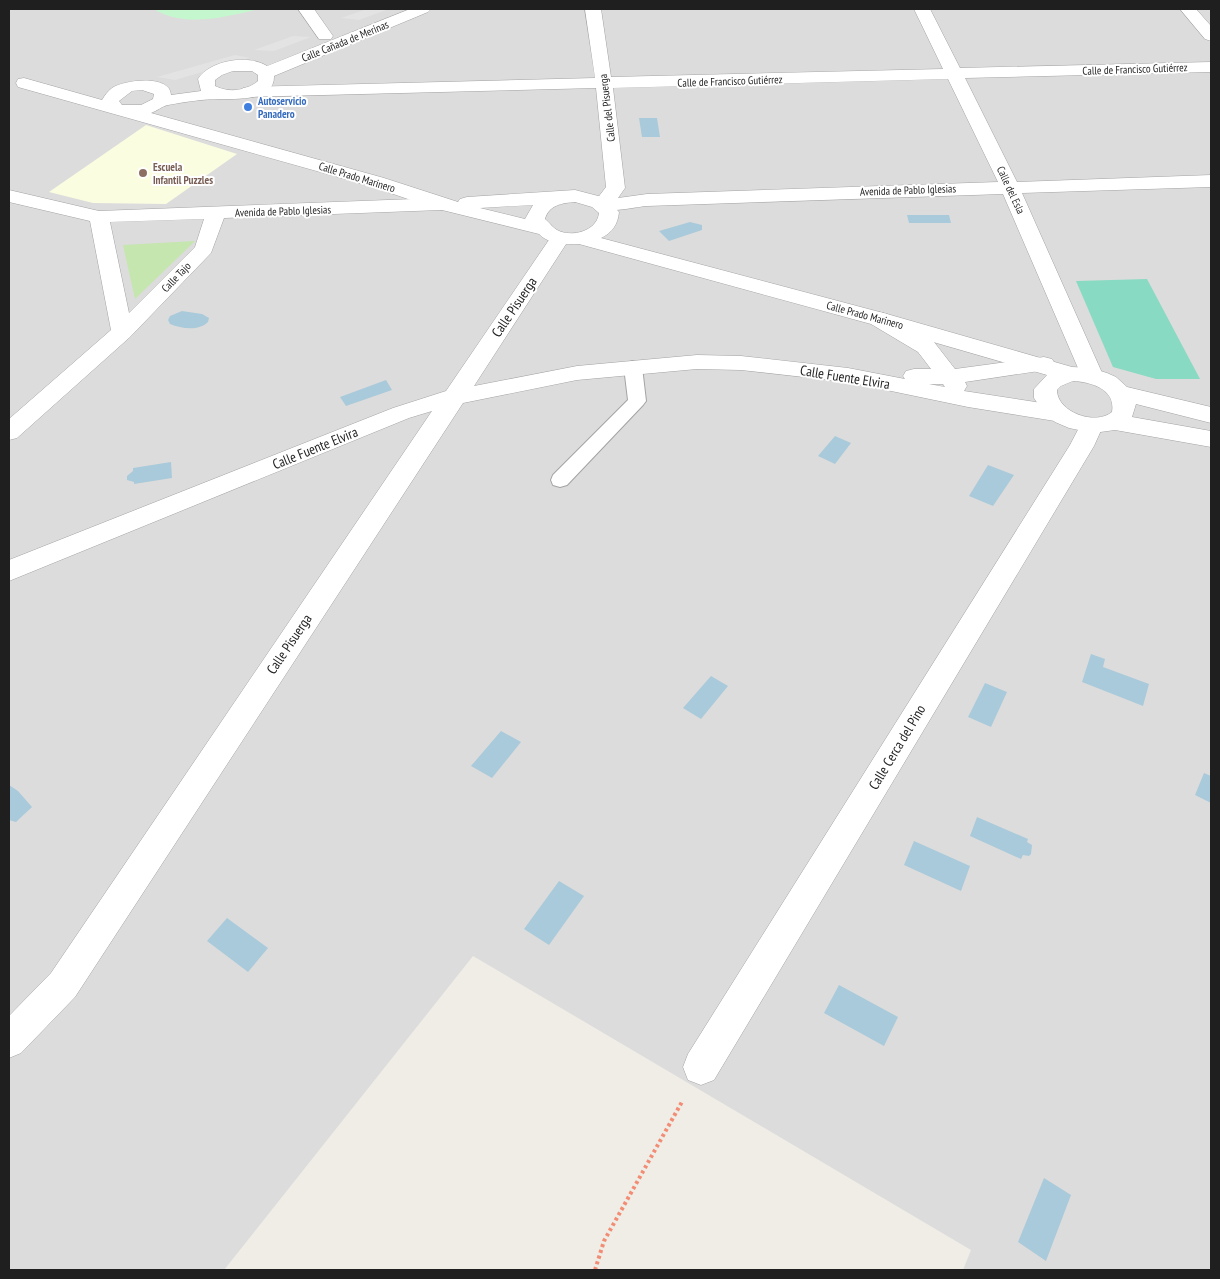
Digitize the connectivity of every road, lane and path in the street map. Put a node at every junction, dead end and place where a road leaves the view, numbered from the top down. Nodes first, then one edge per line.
1 (306, 9) edge
2 (394, 9) edge
3 (423, 9) edge
4 (593, 9) edge
5 (922, 9) edge
6 (1188, 9) edge
7 (325, 36) junction
8 (1211, 36) edge
9 (249, 66) junction
10 (1211, 67) edge
11 (266, 73) junction
12 (210, 75) junction
13 (955, 75) junction
14 (16, 83) edge
15 (604, 84) junction
16 (132, 87) junction
17 (248, 92) junction
18 (219, 94) junction
19 (158, 98) junction
20 (120, 110) junction
21 (172, 123) junction
22 (1211, 180) edge
23 (1010, 187) junction
24 (9, 196) edge
25 (560, 198) junction
26 (441, 204) junction
27 (606, 209) junction
28 (216, 213) junction
29 (100, 217) junction
30 (560, 235) junction
31 (658, 260) junction
32 (879, 319) junction
33 (122, 332) junction
34 (1044, 364) junction
35 (633, 367) junction
36 (1081, 374) junction
37 (848, 375) junction
38 (948, 377) junction
39 (1120, 393) junction
40 (452, 397) junction
41 (968, 399) junction
42 (1055, 413) junction
43 (1211, 415) edge
44 (1103, 424) junction
45 (9, 432) edge
46 (1211, 439) edge
47 (560, 480) dead end
48 (9, 571) edge
49 (9, 1041) edge
50 (701, 1067) joint
51 (595, 1270) edge

1 - 7 street, Calle Cañada de Merinas
2 - 7 street, Calle Cañada de Merinas
3 - 11 street, Calle Cañada de Merinas
4 - 15 street, Calle del Pisuerga
5 - 13 street, Calle del Esla
6 - 8 street
7 - 9 street, Calle Cañada de Merinas
9 - 11 street
9 - 12 street
10 - 13 street, Calle de Francisco Gutiérrez
11 - 17 street
12 - 18 street
12 - 19 street
13 - 15 street, Calle de Francisco Gutiérrez
13 - 23 street, Calle del Esla
14 - 16 street
14 - 20 street
15 - 17 street, Calle de Francisco Gutiérrez
15 - 27 street, Calle del Pisuerga
16 - 19 street
16 - 20 street
17 - 18 street, Calle de Francisco Gutiérrez
18 - 19 street
19 - 20 street
19 - 21 street, Calle Prado Marinero
20 - 21 street, Calle Prado Marinero
21 - 26 street, Calle Prado Marinero
22 - 23 street, Avenida de Pablo Iglesias
23 - 27 street, Avenida de Pablo Iglesias
23 - 36 street, Calle del Esla
24 - 29 street, Avenida de Pablo Iglesias
25 - 26 street, Avenida de Pablo Iglesias
25 - 27 street, Avenida de Pablo Iglesias
25 - 30 street
26 - 28 street, Avenida de Pablo Iglesias
26 - 30 street, Calle Prado Marinero
27 - 30 street, Calle del Pisuerga
27 - 31 street, Calle Prado Marinero
28 - 29 street, Avenida de Pablo Iglesias
28 - 33 street, Calle Tajo
29 - 33 street
30 - 31 street, Calle Prado Marinero
30 - 40 street, Calle Pisuerga
31 - 32 street, Calle Prado Marinero
32 - 34 street, Calle Prado Marinero
32 - 38 street
33 - 45 street, Calle Tajo
34 - 36 street, Calle Prado Marinero
34 - 38 street
35 - 37 street, Calle Fuente Elvira
35 - 40 street, Calle Fuente Elvira
35 - 47 lane
36 - 39 street
36 - 42 street
37 - 38 street
37 - 41 street, Calle Fuente Elvira
38 - 41 street
39 - 43 street
39 - 44 street
40 - 48 street, Calle Fuente Elvira
40 - 49 street, Calle Pisuerga
41 - 42 street, Calle Fuente Elvira
42 - 44 street
44 - 46 street
44 - 50 street, Calle Cerca del Pino
50 - 51 path

